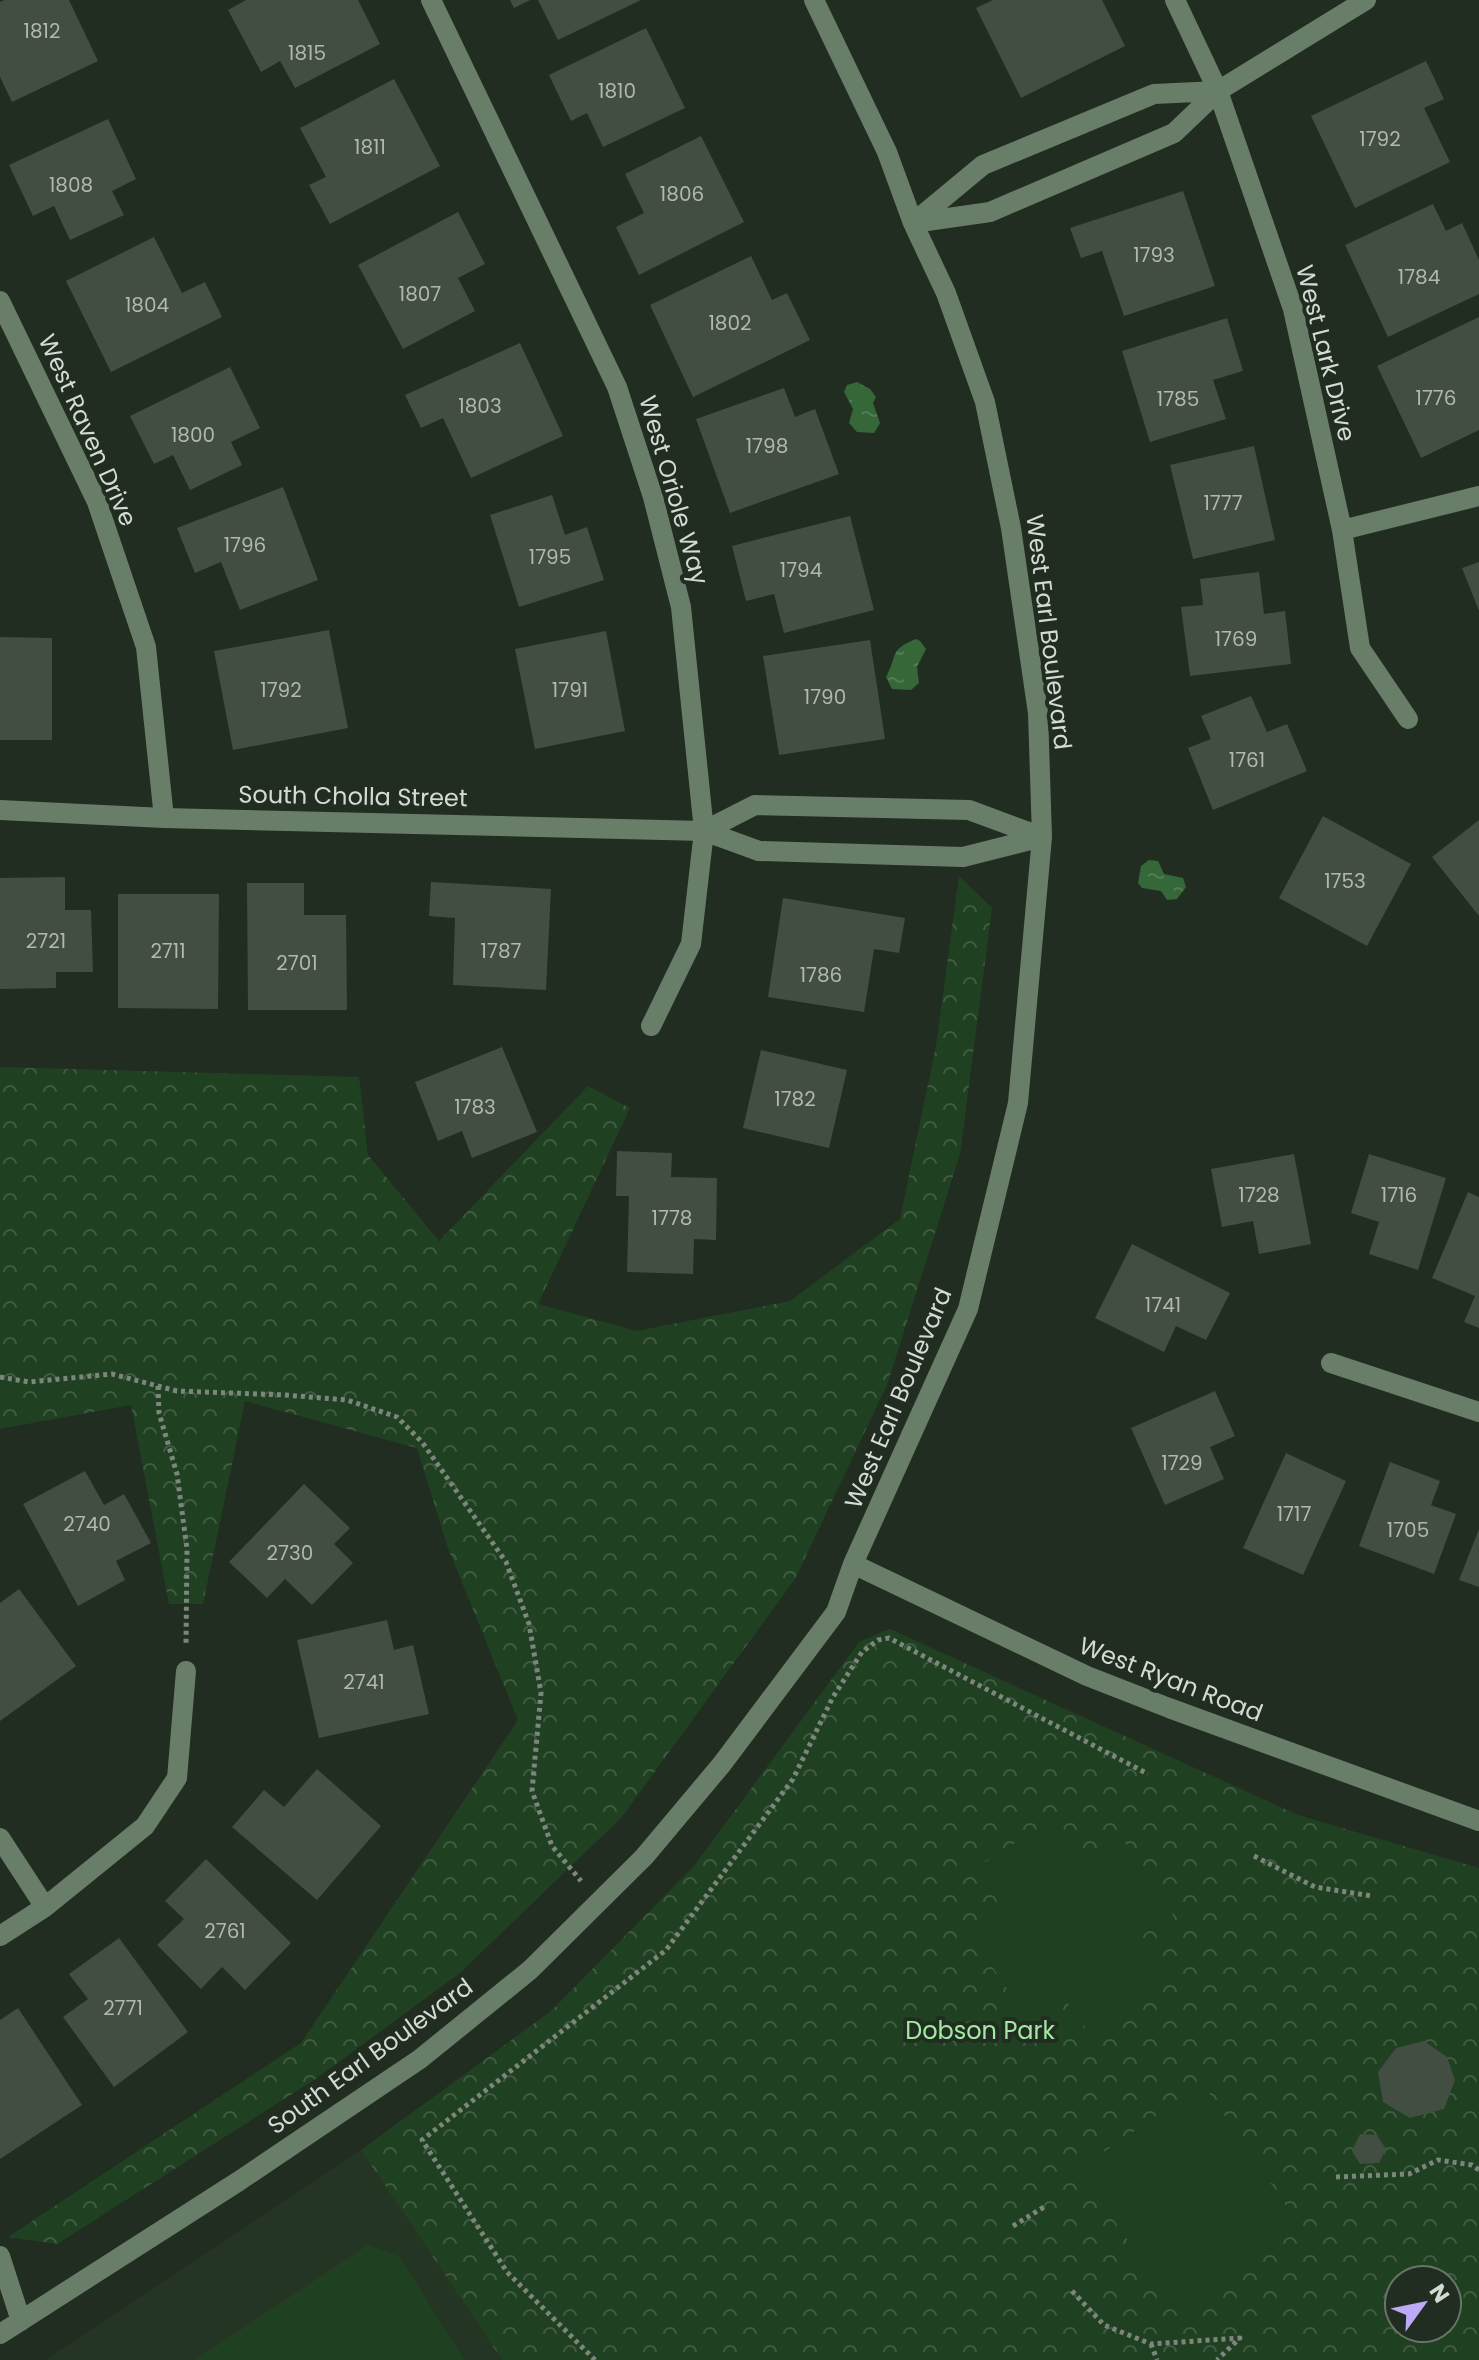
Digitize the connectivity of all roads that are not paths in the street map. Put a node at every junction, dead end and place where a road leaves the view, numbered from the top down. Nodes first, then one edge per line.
1 (431, 0) edge
2 (814, 0) edge
3 (1175, 0) edge
4 (1366, 0) edge
5 (1218, 91) junction
6 (913, 223) junction
7 (0, 301) edge
8 (1479, 496) edge
9 (1342, 530) junction
10 (1408, 719) dead end
11 (0, 810) edge
12 (164, 818) junction
13 (704, 831) junction
14 (1042, 837) junction
15 (651, 1026) dead end
16 (1331, 1363) dead end
17 (1479, 1412) edge
18 (853, 1564) junction
19 (186, 1671) road end
20 (1479, 1821) edge
21 (0, 1838) edge
22 (45, 1907) junction
23 (0, 1936) edge
24 (0, 2256) edge
25 (0, 2301) edge
26 (21, 2321) junction
27 (0, 2334) edge

1 - 13 street, West Oriole Way
2 - 6 street, West Earl Boulevard
3 - 5 street, West Lark Drive
4 - 5 street
5 - 6 street
5 - 6 street
5 - 9 street, West Lark Drive
6 - 14 street, West Earl Boulevard
7 - 12 street, West Raven Drive
8 - 9 street
9 - 10 street, West Lark Drive
11 - 12 street, South Cholla Street
12 - 13 street, South Cholla Street
13 - 14 street, South Cholla Street
13 - 14 street, South Cholla Street
13 - 15 street, West Oriole Way
14 - 18 street, West Earl Boulevard
16 - 17 street
18 - 20 street, West Ryan Road
18 - 26 street, South Earl Boulevard
19 - 22 street
21 - 22 street
22 - 23 street
24 - 26 street
25 - 26 street
26 - 27 street, South Earl Boulevard

